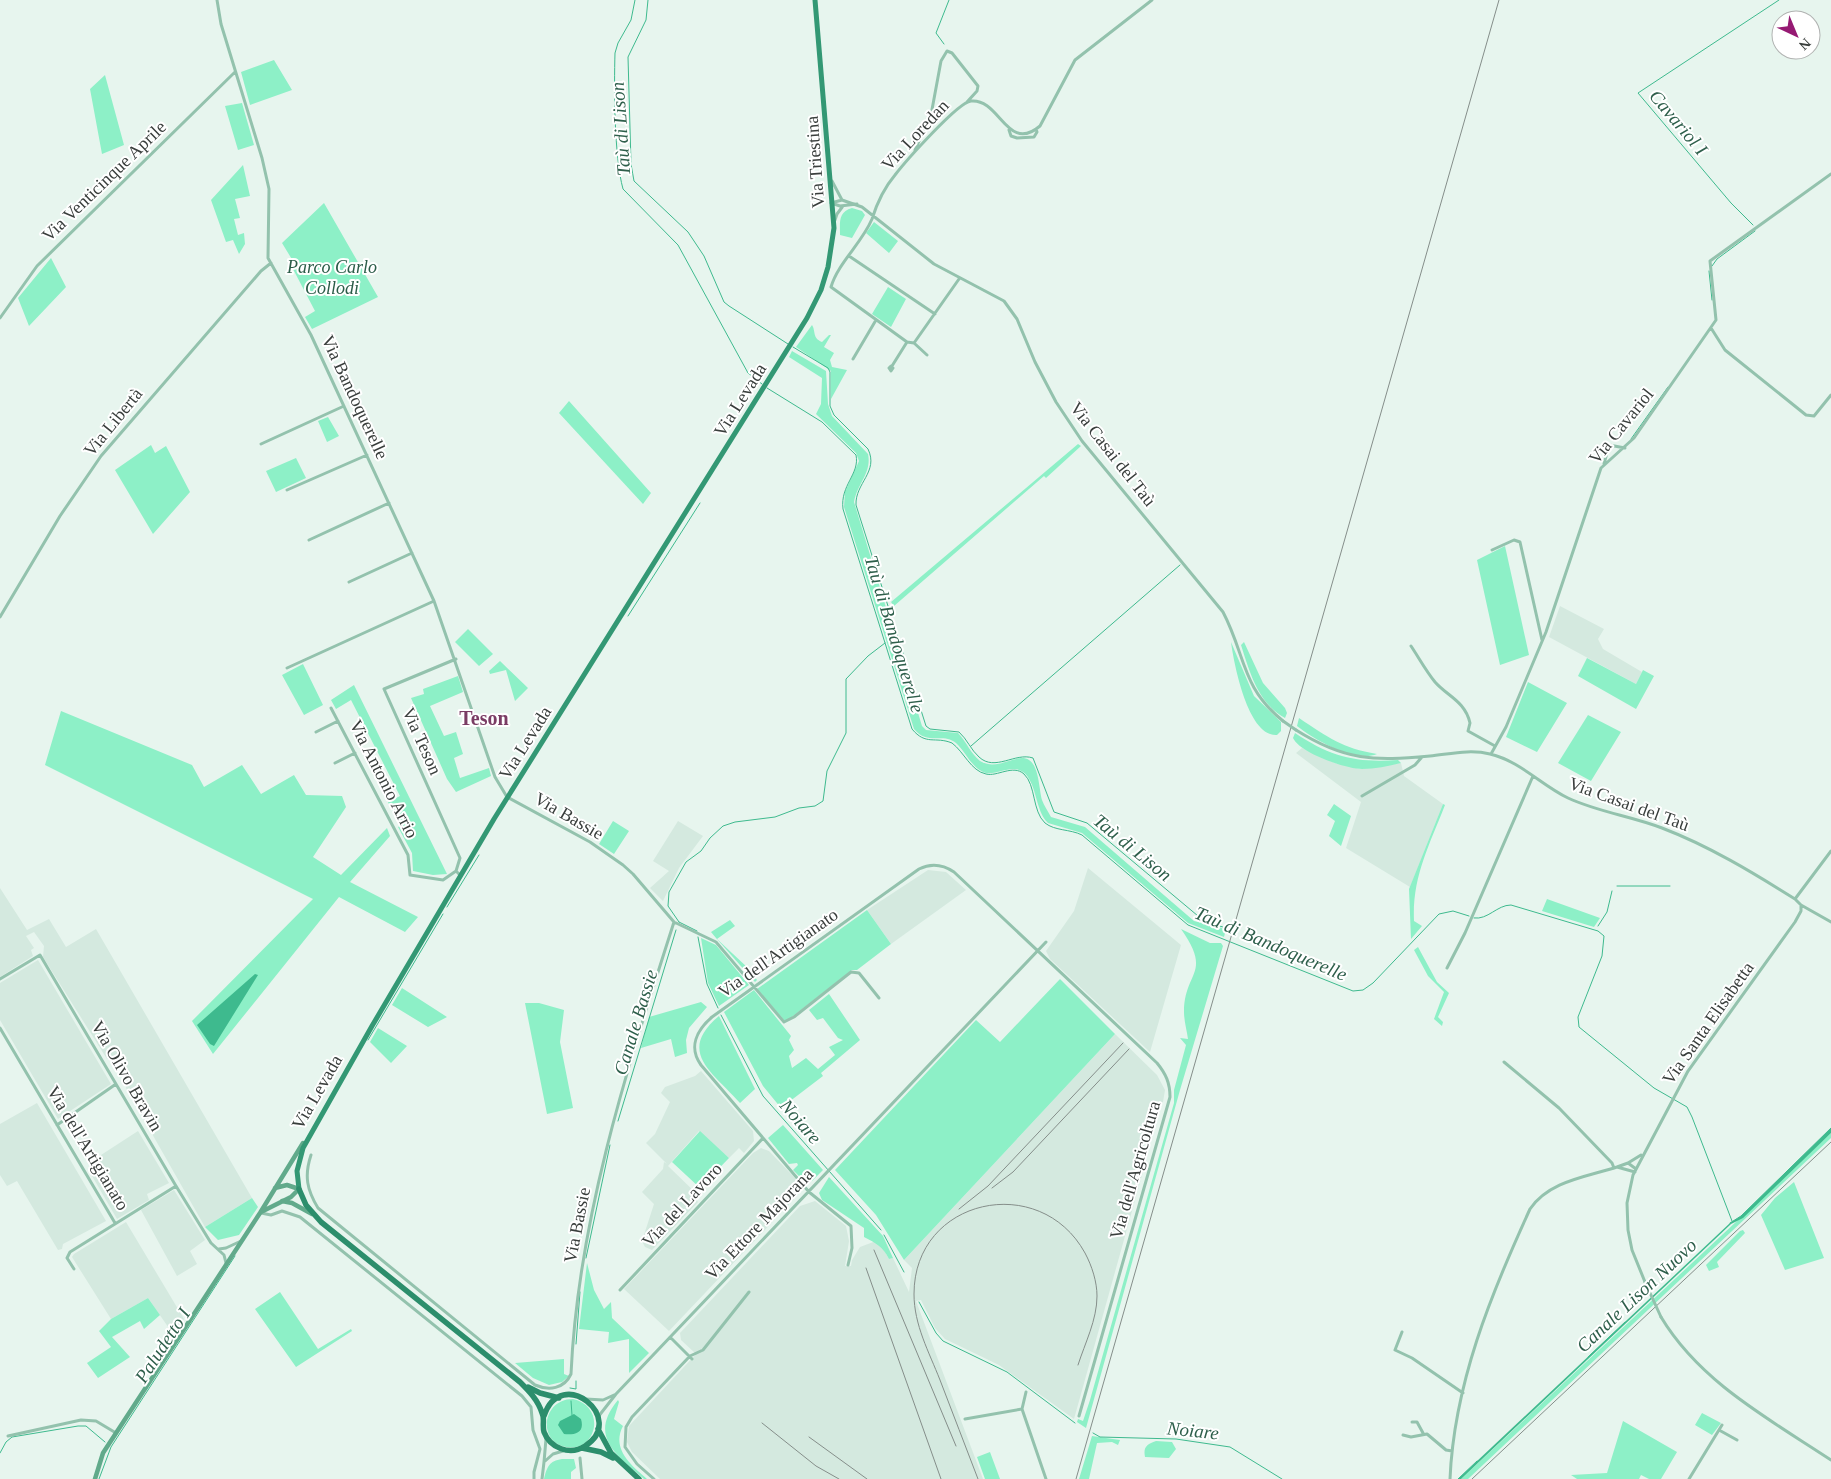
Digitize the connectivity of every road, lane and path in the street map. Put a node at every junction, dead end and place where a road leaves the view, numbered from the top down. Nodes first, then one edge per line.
1 (217, 0) edge
2 (815, 0) edge
3 (1152, 0) edge
4 (235, 72) junction
5 (967, 102) junction
6 (912, 155) junction
7 (829, 173) junction
8 (1831, 174) edge
9 (842, 200) junction
10 (831, 203) junction
11 (858, 204) junction
12 (843, 206) junction
13 (872, 214) junction
14 (834, 228) junction
15 (849, 256) junction
16 (271, 264) junction
17 (959, 279) junction
18 (935, 314) junction
19 (0, 318) edge
20 (808, 318) joint
21 (876, 320) junction
22 (1711, 328) junction
23 (907, 342) junction
24 (914, 343) junction
25 (927, 355) dead end
26 (853, 359) dead end
27 (892, 366) dead end
28 (1831, 395) edge
29 (345, 406) junction
30 (261, 444) dead end
31 (1625, 448) junction
32 (367, 455) junction
33 (1604, 464) junction
34 (287, 490) dead end
35 (389, 503) junction
36 (309, 540) dead end
37 (1492, 550) dead end
38 (412, 553) junction
39 (348, 582) dead end
40 (434, 601) junction
41 (0, 617) edge
42 (1542, 641) junction
43 (1411, 646) dead end
44 (456, 659) junction
45 (287, 668) dead end
46 (332, 708) dead end
47 (338, 721) junction
48 (316, 732) dead end
49 (1495, 746) junction
50 (355, 753) junction
51 (1491, 754) junction
52 (1422, 756) junction
53 (335, 763) dead end
54 (1533, 776) junction
55 (1362, 796) dead end
56 (508, 797) junction
57 (1831, 851) edge
58 (458, 873) junction
59 (1795, 899) junction
60 (1801, 905) junction
61 (674, 922) junction
62 (1831, 922) edge
63 (1046, 942) dead end
64 (1036, 951) junction
65 (1447, 968) dead end
66 (0, 979) edge
67 (754, 986) junction
68 (879, 998) dead end
69 (0, 1028) edge
70 (1504, 1062) dead end
71 (116, 1084) junction
72 (57, 1126) junction
73 (310, 1133) junction
74 (763, 1138) junction
75 (1644, 1153) junction
76 (311, 1155) dead end
77 (1628, 1163) junction
78 (1616, 1168) junction
79 (1636, 1170) junction
80 (1626, 1171) junction
81 (1632, 1181) junction
82 (176, 1186) junction
83 (274, 1188) junction
84 (299, 1189) junction
85 (809, 1192) junction
86 (281, 1201) junction
87 (260, 1213) junction
88 (315, 1216) junction
89 (115, 1223) junction
90 (241, 1241) junction
91 (226, 1248) junction
92 (219, 1250) junction
93 (233, 1253) junction
94 (226, 1263) junction
95 (848, 1264) dead end
96 (74, 1269) dead end
97 (620, 1290) dead end
98 (749, 1292) dead end
99 (1402, 1332) dead end
100 (670, 1337) junction
101 (691, 1358) junction
102 (520, 1382) junction
103 (1026, 1392) dead end
104 (1463, 1393) junction
105 (616, 1394) junction
106 (558, 1398) junction
107 (586, 1399) junction
108 (1022, 1409) junction
109 (544, 1416) junction
110 (1079, 1416) dead end
111 (598, 1417) junction
112 (965, 1419) dead end
113 (1412, 1422) dead end
114 (1722, 1425) dead end
115 (598, 1428) junction
116 (1719, 1430) junction
117 (116, 1433) junction
118 (1423, 1433) junction
119 (1403, 1434) dead end
120 (8, 1436) dead end
121 (546, 1436) junction
122 (1737, 1440) dead end
123 (582, 1448) junction
124 (566, 1450) junction
125 (1452, 1452) junction
126 (580, 1458) dead end
127 (1831, 1460) edge
128 (544, 1462) junction
129 (619, 1462) junction
130 (95, 1479) edge
131 (534, 1479) edge
132 (542, 1479) edge
133 (582, 1479) edge
134 (639, 1479) edge
135 (654, 1479) edge
136 (1046, 1479) edge
137 (1450, 1479) edge
138 (1689, 1479) edge

1 - 4 street, Via Bandoquerelle
2 - 7 main road, Via Triestina
3 - 5 street, Via Loredan
4 - 16 street, Via Bandoquerelle
4 - 19 street, Via Venticinque Aprile
5 - 6 street, Via Loredan
5 - 6 street
6 - 13 street, Via Loredan
7 - 9 street
7 - 10 main road, Via Triestina
8 - 22 street, Via Cavariol
9 - 10 street
9 - 11 street
10 - 12 street
10 - 14 main road, Via Triestina
11 - 12 street
11 - 13 street, Via Casai del Taù
12 - 14 street
13 - 15 street, Via Loredan
13 - 17 street, Via Casai del Taù
14 - 20 main road, Via Triestina
15 - 18 street
15 - 21 street, Via Loredan
16 - 29 street, Via Bandoquerelle
16 - 41 street, Via Libertà
17 - 18 street
17 - 52 street, Via Casai del Taù, bridge
18 - 24 street
20 - 56 main road, Via Levada
21 - 23 street
21 - 26 street
22 - 28 street
22 - 31 street, Via Cavariol
23 - 24 street
23 - 27 street
24 - 25 street
29 - 30 street
29 - 32 street, Via Bandoquerelle
31 - 33 street, Via Cavariol
31 - 33 street
32 - 34 street
32 - 35 street, Via Bandoquerelle
33 - 42 street, Via Cavariol
35 - 36 street
35 - 38 street, Via Bandoquerelle
37 - 42 street
38 - 39 street
38 - 40 street, Via Bandoquerelle
40 - 44 street, Via Bandoquerelle
40 - 45 street
42 - 49 street, Via Cavariol
43 - 49 street
44 - 56 street, Via Bandoquerelle
44 - 58 street, Via Teson
46 - 47 street, Via Antonio Arrio
47 - 48 street
47 - 50 street, Via Antonio Arrio
49 - 51 street, Via Cavariol
50 - 53 street
50 - 58 street, Via Antonio Arrio
51 - 52 street, Via Casai del Taù
51 - 54 street, Via Casai del Taù
52 - 55 street
54 - 59 street, Via Casai del Taù
54 - 65 street
56 - 58 main road, Via Levada
56 - 61 street, Via Bassie
57 - 59 street
58 - 73 main road, Via Levada
59 - 60 street, Via Casai del Taù
60 - 62 street, Via Casai del Taù
60 - 75 street, Via Santa Elisabetta
61 - 67 street
61 - 76 street, Via Bassie
63 - 64 street, Via Ettore Majorana
64 - 67 street, Via dell'Artigianato
64 - 85 street, Via Ettore Majorana
64 - 110 street, Via dell'Agricoltura
66 - 71 street, Via Olivo Bravin
67 - 68 street
67 - 74 street, Via dell'Artigianato
69 - 72 street, Via dell'Artigianato
70 - 78 street
71 - 72 street
71 - 82 street, Via Olivo Bravin
72 - 89 street, Via dell'Artigianato
73 - 83 main road, Via Levada
73 - 84 main road
74 - 85 street, Via dell'Artigianato
74 - 97 street, Via del Lavoro
75 - 77 street
75 - 79 street, Via Santa Elisabetta
77 - 78 street
77 - 79 street
78 - 80 street
78 - 104 street
79 - 80 street
79 - 81 street, Via Santa Elisabetta
80 - 81 street
81 - 127 street, Via Santa Elisabetta, bridge
82 - 89 street, Via dell'Artigianato
82 - 92 street, Via Olivo Bravin
83 - 84 main road
83 - 87 main road, Via Levada
84 - 86 main road, Via Levada
84 - 88 highway
85 - 95 street, Via dell'Artigianato
85 - 100 street, Via Ettore Majorana
86 - 87 main road, Via Levada
86 - 88 main road
87 - 90 main road, Via Levada
87 - 131 street
88 - 102 highway
89 - 96 street
90 - 91 street
90 - 93 main road, Via Levada
91 - 92 street
91 - 93 street
92 - 93 street
92 - 94 street, Via Olivo Bravin
93 - 94 main road, Via Levada
94 - 117 main road, Via Levada
98 - 101 street
99 - 104 street
100 - 101 street
100 - 105 street, Via Ettore Majorana
101 - 135 street
102 - 106 highway
102 - 109 highway
103 - 108 street
104 - 125 street
105 - 107 street
105 - 111 street, Via Ettore Majorana
106 - 107 highway
106 - 109 highway
107 - 111 highway
108 - 112 street
108 - 136 street
109 - 121 highway
111 - 115 highway
113 - 118 street
114 - 116 street
115 - 123 highway
115 - 129 highway
116 - 122 street
116 - 138 street
117 - 120 street
117 - 130 main road, Via Levada
118 - 119 street
118 - 125 street
121 - 124 highway
121 - 128 street
123 - 124 highway
123 - 129 highway
124 - 128 street
125 - 137 street
126 - 133 street
128 - 132 street
129 - 134 highway

